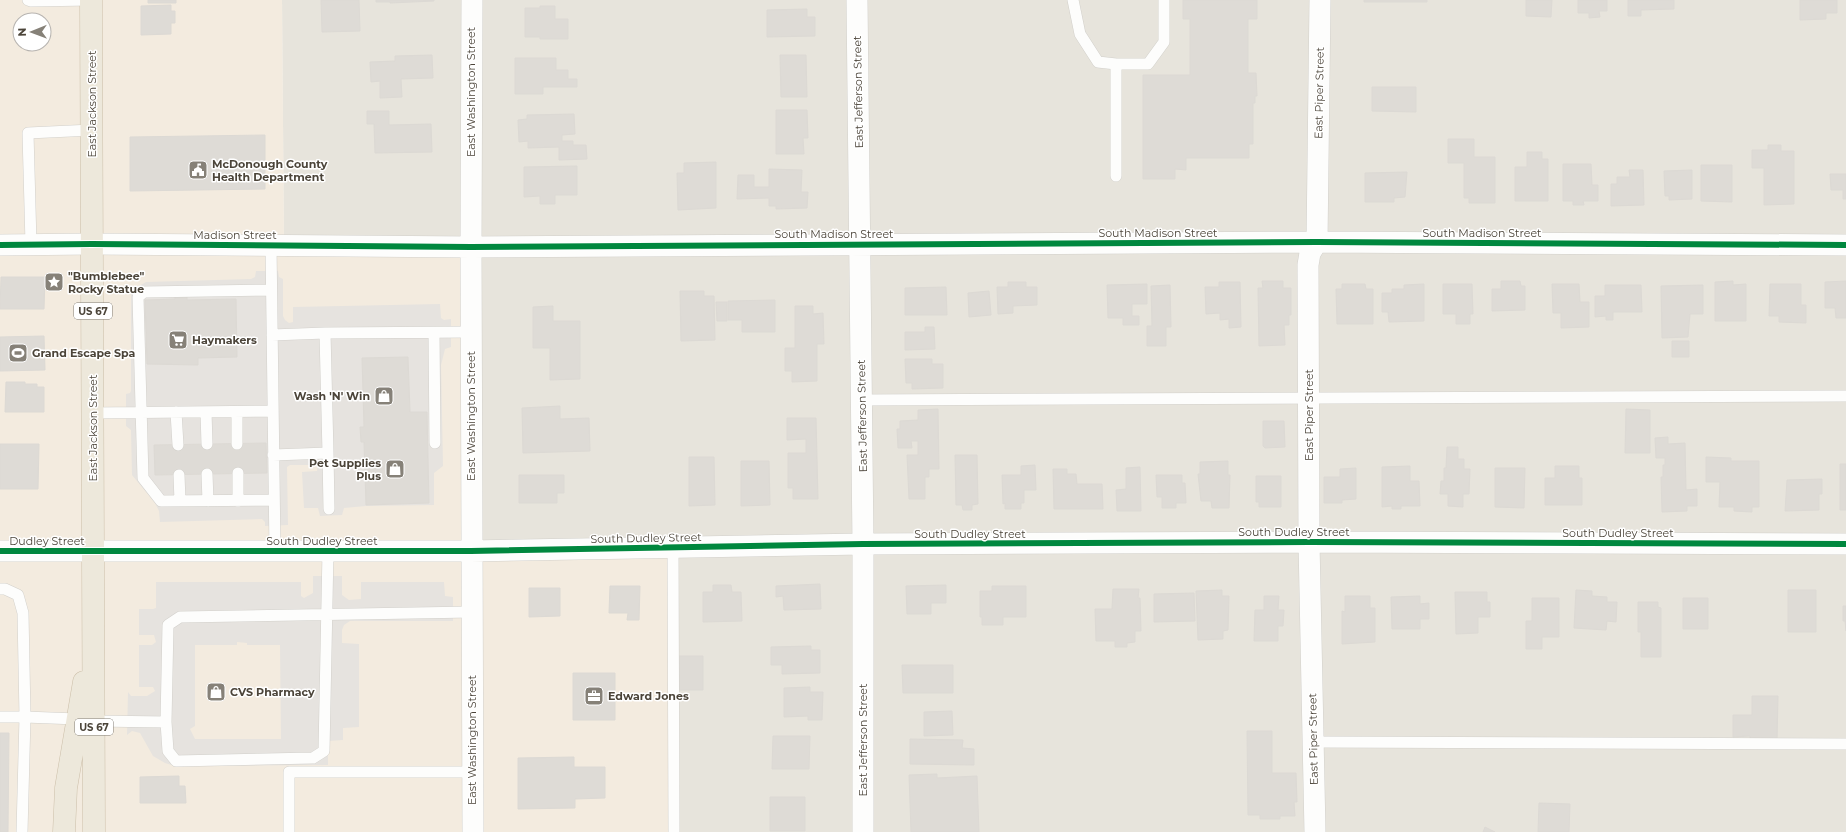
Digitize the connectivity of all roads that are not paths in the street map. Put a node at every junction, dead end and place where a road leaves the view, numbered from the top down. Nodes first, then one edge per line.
1 (28, 0) edge
2 (91, 0) edge
3 (472, 0) edge
4 (857, 0) edge
5 (1074, 0) edge
6 (1164, 0) edge
7 (1320, 0) edge
8 (1116, 64) junction
9 (92, 130) junction
10 (1116, 176) dead end
11 (1316, 242) junction
12 (31, 244) junction
13 (92, 244) junction
14 (860, 244) junction
15 (0, 245) edge
16 (271, 245) junction
17 (1846, 245) edge
18 (471, 247) junction
19 (271, 290) junction
20 (471, 332) junction
21 (326, 333) junction
22 (434, 333) junction
23 (272, 335) junction
24 (1846, 396) edge
25 (1309, 399) junction
26 (861, 400) junction
27 (273, 411) junction
28 (176, 412) junction
29 (206, 412) junction
30 (237, 412) junction
31 (93, 413) junction
32 (143, 413) junction
33 (435, 443) dead end
34 (207, 444) dead end
35 (237, 444) dead end
36 (178, 445) dead end
37 (328, 453) junction
38 (274, 455) junction
39 (179, 474) dead end
40 (207, 474) dead end
41 (238, 474) dead end
42 (274, 500) junction
43 (180, 501) junction
44 (208, 501) junction
45 (238, 501) junction
46 (329, 509) dead end
47 (1310, 542) junction
48 (863, 544) junction
49 (1846, 544) edge
50 (673, 547) junction
51 (0, 551) edge
52 (94, 551) junction
53 (275, 551) junction
54 (328, 551) junction
55 (471, 551) junction
56 (0, 589) edge
57 (472, 612) junction
58 (325, 614) junction
59 (0, 717) edge
60 (25, 717) junction
61 (86, 720) junction
62 (166, 722) junction
63 (1313, 742) junction
64 (1846, 744) edge
65 (472, 772) junction
66 (22, 832) edge
67 (64, 832) edge
68 (94, 832) edge
69 (289, 832) edge
70 (473, 832) edge
71 (674, 832) edge
72 (863, 832) edge
73 (1315, 832) edge

1 - 2 lane
2 - 9 highway, East Jackson Street / US 67
3 - 18 street, East Washington Street
4 - 14 street, East Jefferson Street
5 - 8 lane
6 - 8 lane
7 - 11 street, East Piper Street
8 - 10 lane
9 - 12 lane
9 - 13 highway, East Jackson Street / US 67
11 - 14 street, South Madison Street
11 - 17 street, South Madison Street
11 - 25 street, East Piper Street
12 - 13 street, Madison Street
12 - 15 street, Madison Street
13 - 16 street, Madison Street
13 - 31 highway, East Jackson Street / US 67
14 - 18 street, South Madison Street
14 - 26 street, East Jefferson Street
16 - 18 street, Madison Street
16 - 19 lane
18 - 20 street, East Washington Street
19 - 23 lane
19 - 32 lane
20 - 22 lane
20 - 55 street, East Washington Street
21 - 22 lane
21 - 23 lane
21 - 37 lane
22 - 33 lane
23 - 27 lane
24 - 25 lane
25 - 26 lane
25 - 47 street, East Piper Street
26 - 48 street, East Jefferson Street
27 - 30 lane
27 - 38 lane
28 - 29 lane
28 - 32 lane
28 - 36 lane
29 - 30 lane
29 - 34 lane
30 - 35 lane
31 - 32 lane
31 - 52 highway, East Jackson Street / US 67
32 - 43 lane
37 - 38 lane
37 - 46 lane
38 - 42 lane
39 - 43 lane
40 - 44 lane
41 - 45 lane
42 - 45 lane
42 - 53 lane
43 - 44 lane
44 - 45 lane
47 - 48 street, South Dudley Street
47 - 49 street, South Dudley Street
47 - 63 street, East Piper Street
48 - 50 street, South Dudley Street
48 - 72 street, East Jefferson Street
50 - 55 street, South Dudley Street
50 - 71 lane
51 - 52 street, Dudley Street
52 - 53 street, South Dudley Street
52 - 61 highway, East Jackson Street / US 67
53 - 54 street, South Dudley Street
54 - 55 street, South Dudley Street
54 - 58 lane
55 - 57 street, East Washington Street
56 - 60 lane
57 - 58 lane
57 - 65 street, East Washington Street
58 - 62 lane
58 - 62 lane
59 - 60 lane
60 - 61 lane
60 - 66 lane
61 - 62 lane
61 - 67 highway
61 - 68 highway, US 67
63 - 64 lane
63 - 73 street, East Piper Street
65 - 69 lane
65 - 70 street, East Washington Street

